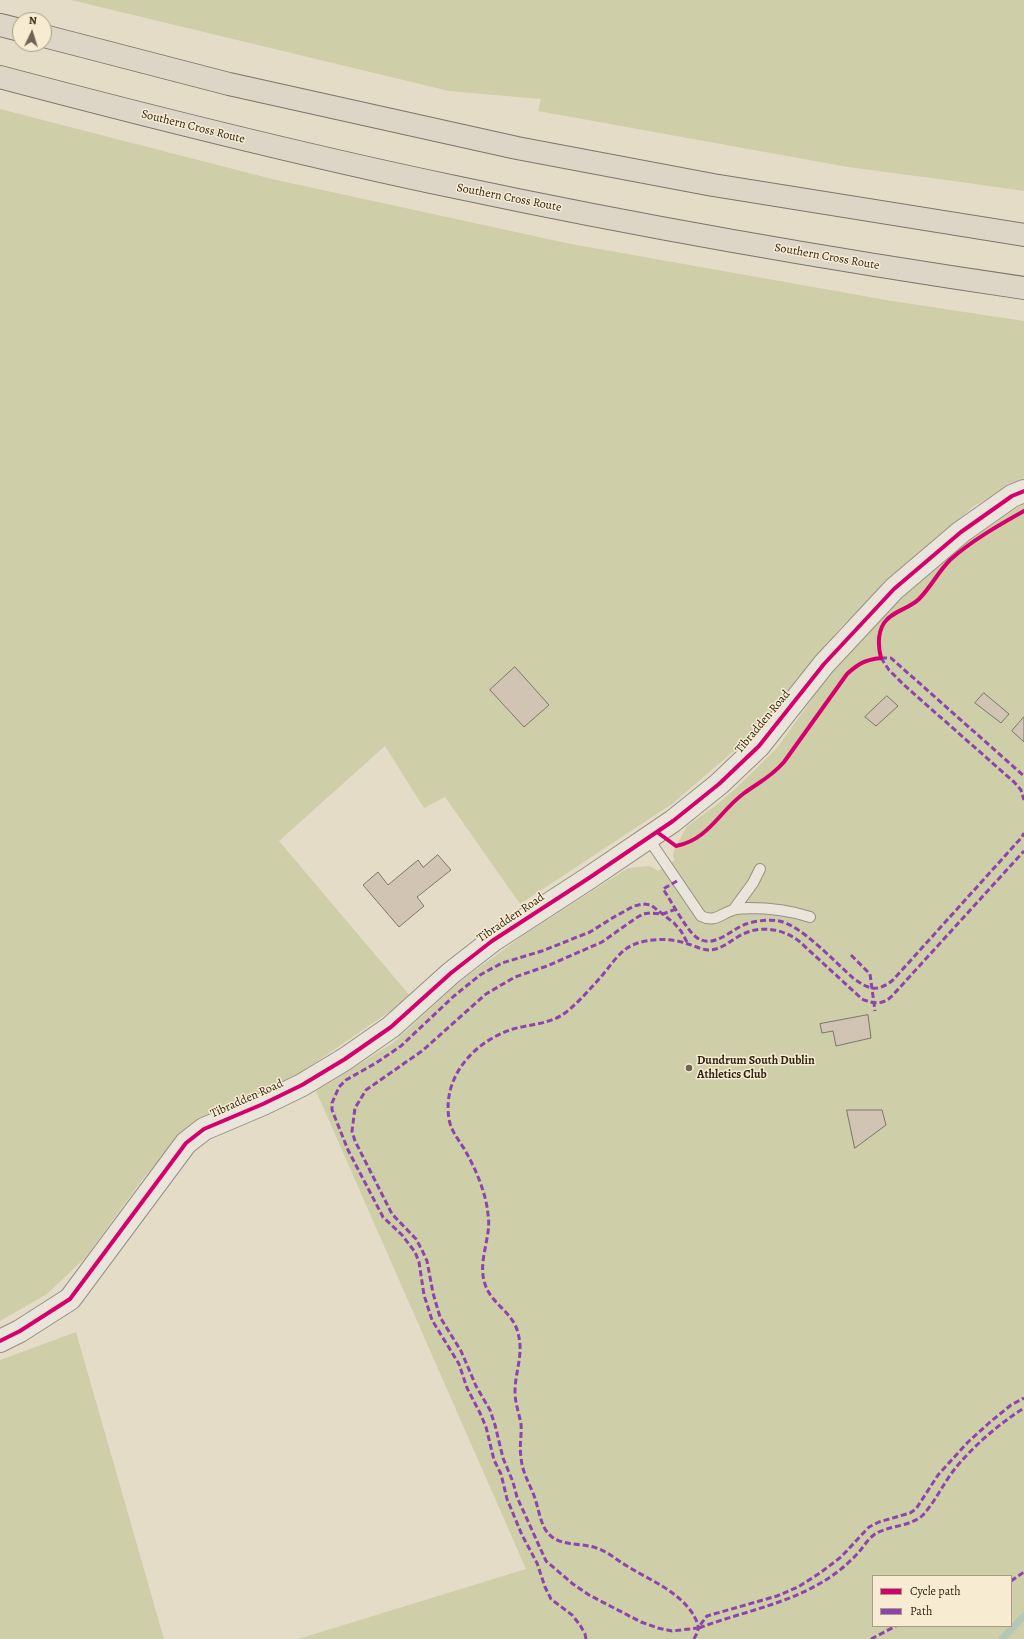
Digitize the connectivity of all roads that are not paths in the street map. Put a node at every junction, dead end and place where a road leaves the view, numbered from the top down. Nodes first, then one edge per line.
1 (0, 25) edge
2 (12, 28) edge
3 (52, 38) edge
4 (0, 77) edge
5 (1024, 236) edge
6 (1024, 288) edge
7 (1024, 490) edge
8 (648, 838) junction
9 (760, 869) dead end
10 (734, 909) junction
11 (810, 917) dead end
12 (0, 1341) edge

1 - 2 highway
3 - 5 highway
4 - 6 highway, Southern Cross Route
7 - 8 street, Tibradden Road
8 - 10 lane
8 - 12 street, Tibradden Road
9 - 10 lane
10 - 11 lane

